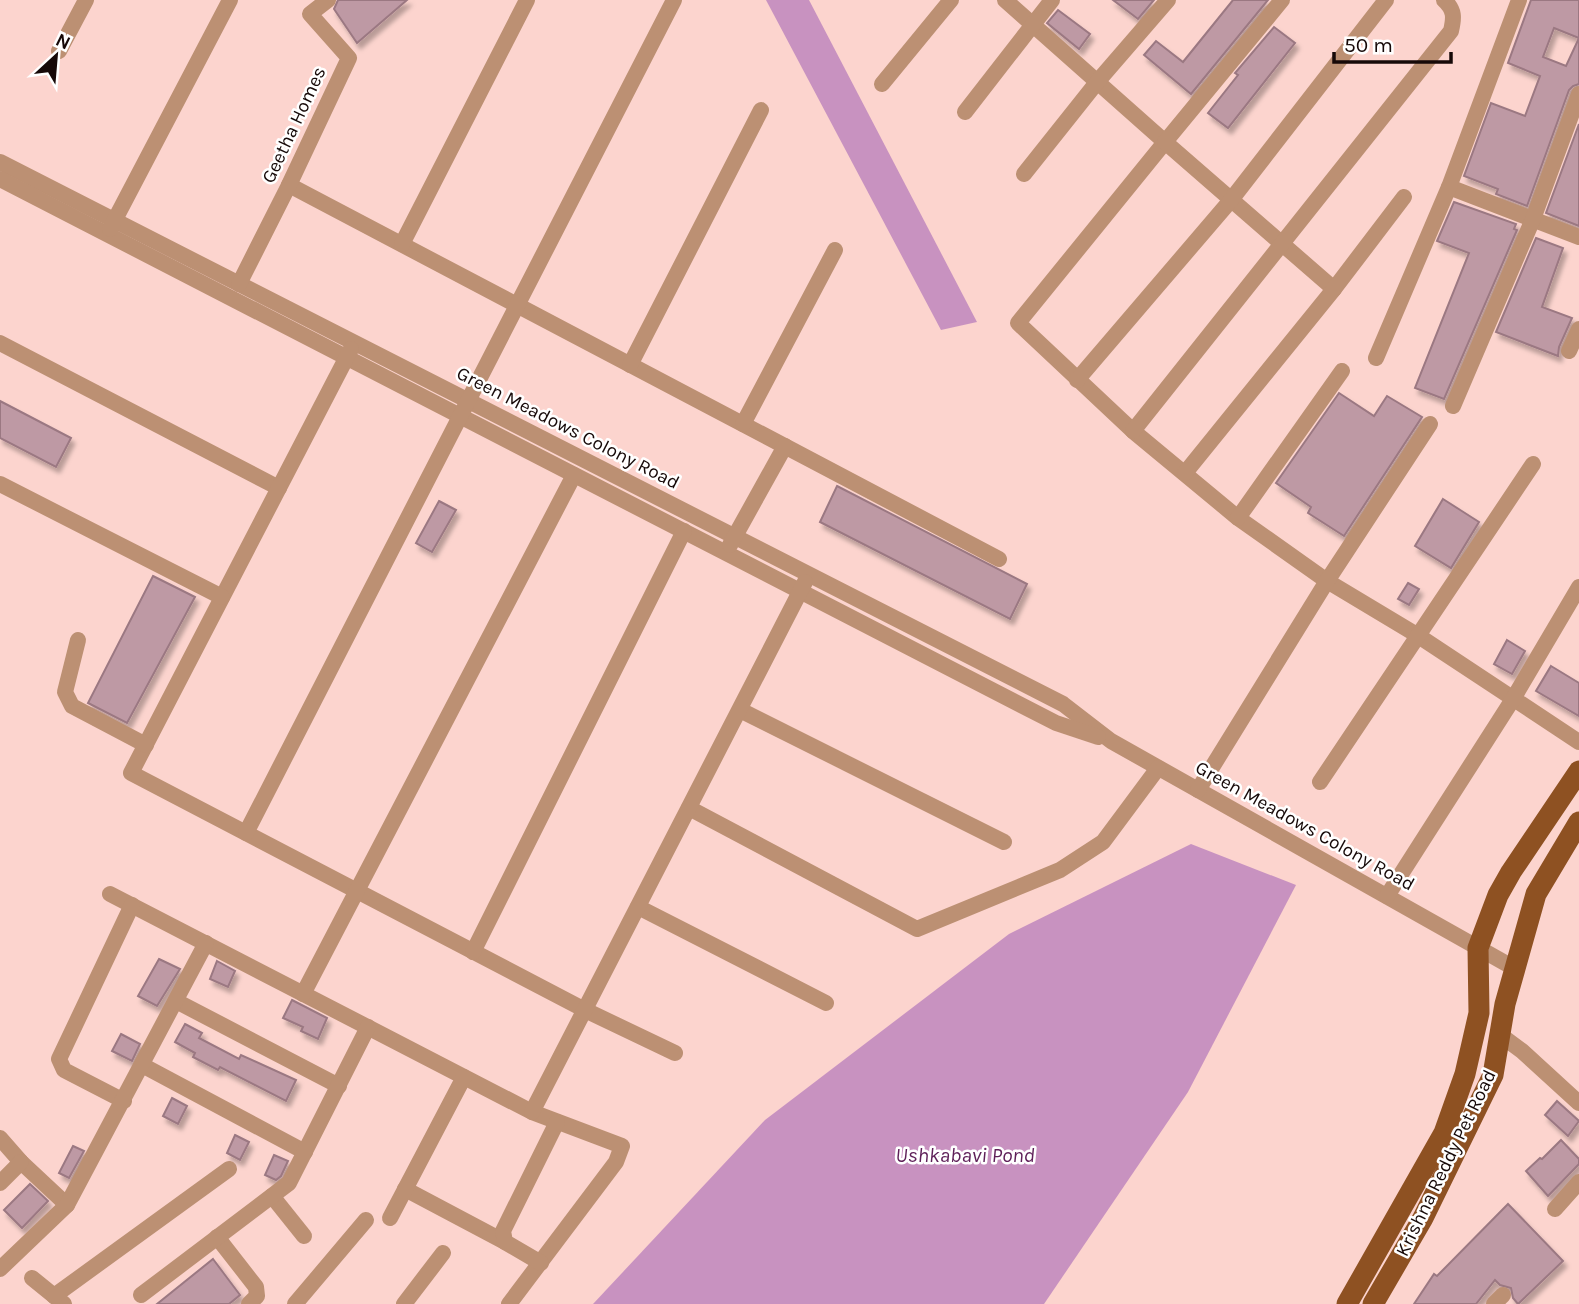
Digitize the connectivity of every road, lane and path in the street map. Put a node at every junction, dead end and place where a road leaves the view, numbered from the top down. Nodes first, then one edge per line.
1 (86, 0) edge
2 (230, 0) edge
3 (328, 0) edge
4 (527, 0) edge
5 (674, 0) edge
6 (951, 0) edge
7 (1005, 0) edge
8 (1052, 0) edge
9 (1168, 0) edge
10 (1282, 0) edge
11 (1386, 0) edge
12 (1444, 0) edge
13 (1519, 0) edge
14 (1032, 24) junction
15 (59, 51) dead end
16 (1098, 81) junction
17 (882, 84) dead end
18 (1579, 94) edge
19 (761, 110) dead end
20 (965, 112) dead end
21 (1165, 142) junction
22 (0, 162) edge
23 (1024, 174) dead end
24 (0, 179) edge
25 (289, 185) junction
26 (1449, 187) junction
27 (1404, 197) dead end
28 (1231, 201) junction
29 (1533, 219) junction
30 (111, 227) junction
31 (1579, 237) edge
32 (1280, 243) junction
33 (402, 244) junction
34 (835, 250) dead end
35 (239, 284) junction
36 (1334, 289) junction
37 (517, 305) junction
38 (1579, 329) edge
39 (354, 342) junction
40 (0, 343) edge
41 (1569, 351) dead end
42 (346, 358) junction
43 (1376, 358) dead end
44 (630, 365) junction
45 (1342, 371) dead end
46 (1077, 380) junction
47 (468, 401) junction
48 (1453, 406) dead end
49 (460, 416) junction
50 (743, 424) junction
51 (1430, 424) dead end
52 (1133, 431) junction
53 (785, 446) junction
54 (1533, 464) dead end
55 (1185, 473) junction
56 (573, 475) junction
57 (0, 484) edge
58 (279, 488) junction
59 (1238, 518) junction
60 (684, 531) junction
61 (735, 536) junction
62 (725, 553) junction
63 (999, 559) dead end
64 (809, 575) junction
65 (1327, 580) junction
66 (1579, 587) edge
67 (801, 592) junction
68 (222, 597) junction
69 (1417, 635) junction
70 (78, 640) dead end
71 (1513, 699) junction
72 (740, 710) junction
73 (1111, 741) junction
74 (1579, 742) edge
75 (146, 745) junction
76 (1158, 768) junction
77 (1579, 771) edge
78 (1320, 782) dead end
79 (1198, 790) junction
80 (689, 808) junction
81 (1579, 822) edge
82 (246, 833) junction
83 (1004, 842) dead end
84 (1511, 872) junction
85 (1540, 887) junction
86 (357, 891) junction
87 (110, 894) dead end
88 (1387, 896) junction
89 (132, 905) junction
90 (638, 907) junction
91 (206, 943) junction
92 (1478, 948) junction
93 (473, 952) junction
94 (1514, 968) junction
95 (303, 994) junction
96 (176, 1001) junction
97 (825, 1003) dead end
98 (585, 1010) junction
99 (368, 1027) junction
100 (1499, 1034) junction
101 (675, 1053) dead end
102 (142, 1065) junction
103 (464, 1077) junction
104 (339, 1086) junction
105 (124, 1101) junction
106 (1579, 1102) edge
107 (532, 1112) junction
108 (557, 1122) junction
109 (0, 1138) edge
110 (305, 1152) junction
111 (21, 1162) junction
112 (229, 1169) dead end
113 (1579, 1182) edge
114 (0, 1183) edge
115 (405, 1189) junction
116 (272, 1196) junction
117 (67, 1205) junction
118 (1555, 1209) dead end
119 (390, 1218) dead end
120 (366, 1220) dead end
121 (304, 1236) dead end
122 (218, 1237) junction
123 (505, 1242) junction
124 (443, 1253) dead end
125 (541, 1263) junction
126 (0, 1269) edge
127 (32, 1278) dead end
128 (141, 1295) dead end
129 (59, 1300) edge
130 (249, 1304) edge
131 (295, 1304) edge
132 (404, 1304) edge
133 (509, 1304) edge
134 (1347, 1304) edge
135 (1373, 1304) edge

1 - 15 street
2 - 30 street
3 - 25 street, Geetha Homes
4 - 33 street
5 - 37 street
6 - 17 street
7 - 14 street
8 - 14 street
9 - 16 street
10 - 21 street
11 - 28 street
12 - 32 street
13 - 26 street
14 - 16 street
14 - 20 street
16 - 21 street
16 - 23 street
18 - 29 street
19 - 44 street
21 - 28 street
21 - 46 street
22 - 30 street, Green Meadows Colony Road
24 - 30 street, Green Meadows Colony Road
25 - 33 street
25 - 35 street, Geetha Homes
26 - 29 street
26 - 43 street
27 - 36 street
28 - 32 street
28 - 46 street
29 - 31 street
29 - 48 street
30 - 35 street, Green Meadows Colony Road
30 - 42 street, Green Meadows Colony Road
32 - 36 street
32 - 52 street
33 - 37 street
34 - 50 street
35 - 39 street, Green Meadows Colony Road
36 - 55 street
37 - 44 street
37 - 47 street
38 - 41 street
39 - 42 street
39 - 47 street, Green Meadows Colony Road
40 - 58 street
42 - 49 street, Green Meadows Colony Road
42 - 58 street
44 - 50 street
45 - 59 street
46 - 52 street
47 - 49 street
47 - 61 street, Green Meadows Colony Road
49 - 56 street, Green Meadows Colony Road
49 - 82 street
50 - 53 street
51 - 65 street
52 - 55 street
53 - 61 street
53 - 63 street
54 - 69 street
55 - 59 street
56 - 60 street, Green Meadows Colony Road
56 - 86 street
57 - 68 street
58 - 68 street
59 - 65 street
60 - 62 street, Green Meadows Colony Road
60 - 93 street
61 - 62 street
61 - 64 street, Green Meadows Colony Road
62 - 67 street, Green Meadows Colony Road
64 - 67 street
64 - 73 street, Green Meadows Colony Road
65 - 69 street
65 - 79 street
66 - 71 street
67 - 72 street
67 - 73 street, Green Meadows Colony Road
68 - 75 street
69 - 71 street
69 - 78 street
70 - 75 street
71 - 74 street
71 - 88 street
72 - 80 street
72 - 83 street
73 - 76 street, Green Meadows Colony Road
75 - 82 street
76 - 79 street, Green Meadows Colony Road
76 - 80 street
77 - 84 main road, Krishna Reddy Pet Road
79 - 88 street, Green Meadows Colony Road
80 - 90 street
81 - 85 main road, Krishna Reddy Pet Road
82 - 86 street
84 - 85 main road
84 - 92 main road, Krishna Reddy Pet Road
85 - 94 main road, Krishna Reddy Pet Road
86 - 93 street
86 - 95 street
87 - 89 street
88 - 92 street, Green Meadows Colony Road
89 - 91 street
89 - 105 street
90 - 97 street
90 - 98 street
91 - 95 street
91 - 96 street
92 - 94 street, Green Meadows Colony Road
92 - 134 main road, Krishna Reddy Pet Road
93 - 98 street
94 - 100 main road, Krishna Reddy Pet Road
95 - 99 street
96 - 102 street
96 - 104 street
98 - 101 street
98 - 107 street
99 - 103 street
99 - 104 street
100 - 106 street
100 - 135 main road, Krishna Reddy Pet Road
102 - 105 street
102 - 110 street
103 - 107 street
103 - 115 street
104 - 110 street
105 - 117 street
107 - 108 street
108 - 123 street
108 - 125 street
109 - 111 street
110 - 116 street
111 - 114 street
111 - 117 street
112 - 129 street
113 - 118 street
115 - 119 street
115 - 123 street
116 - 121 street
116 - 122 street
117 - 126 street
120 - 131 street
122 - 128 street
122 - 130 street
123 - 125 street
124 - 132 street
125 - 133 street
127 - 129 street

